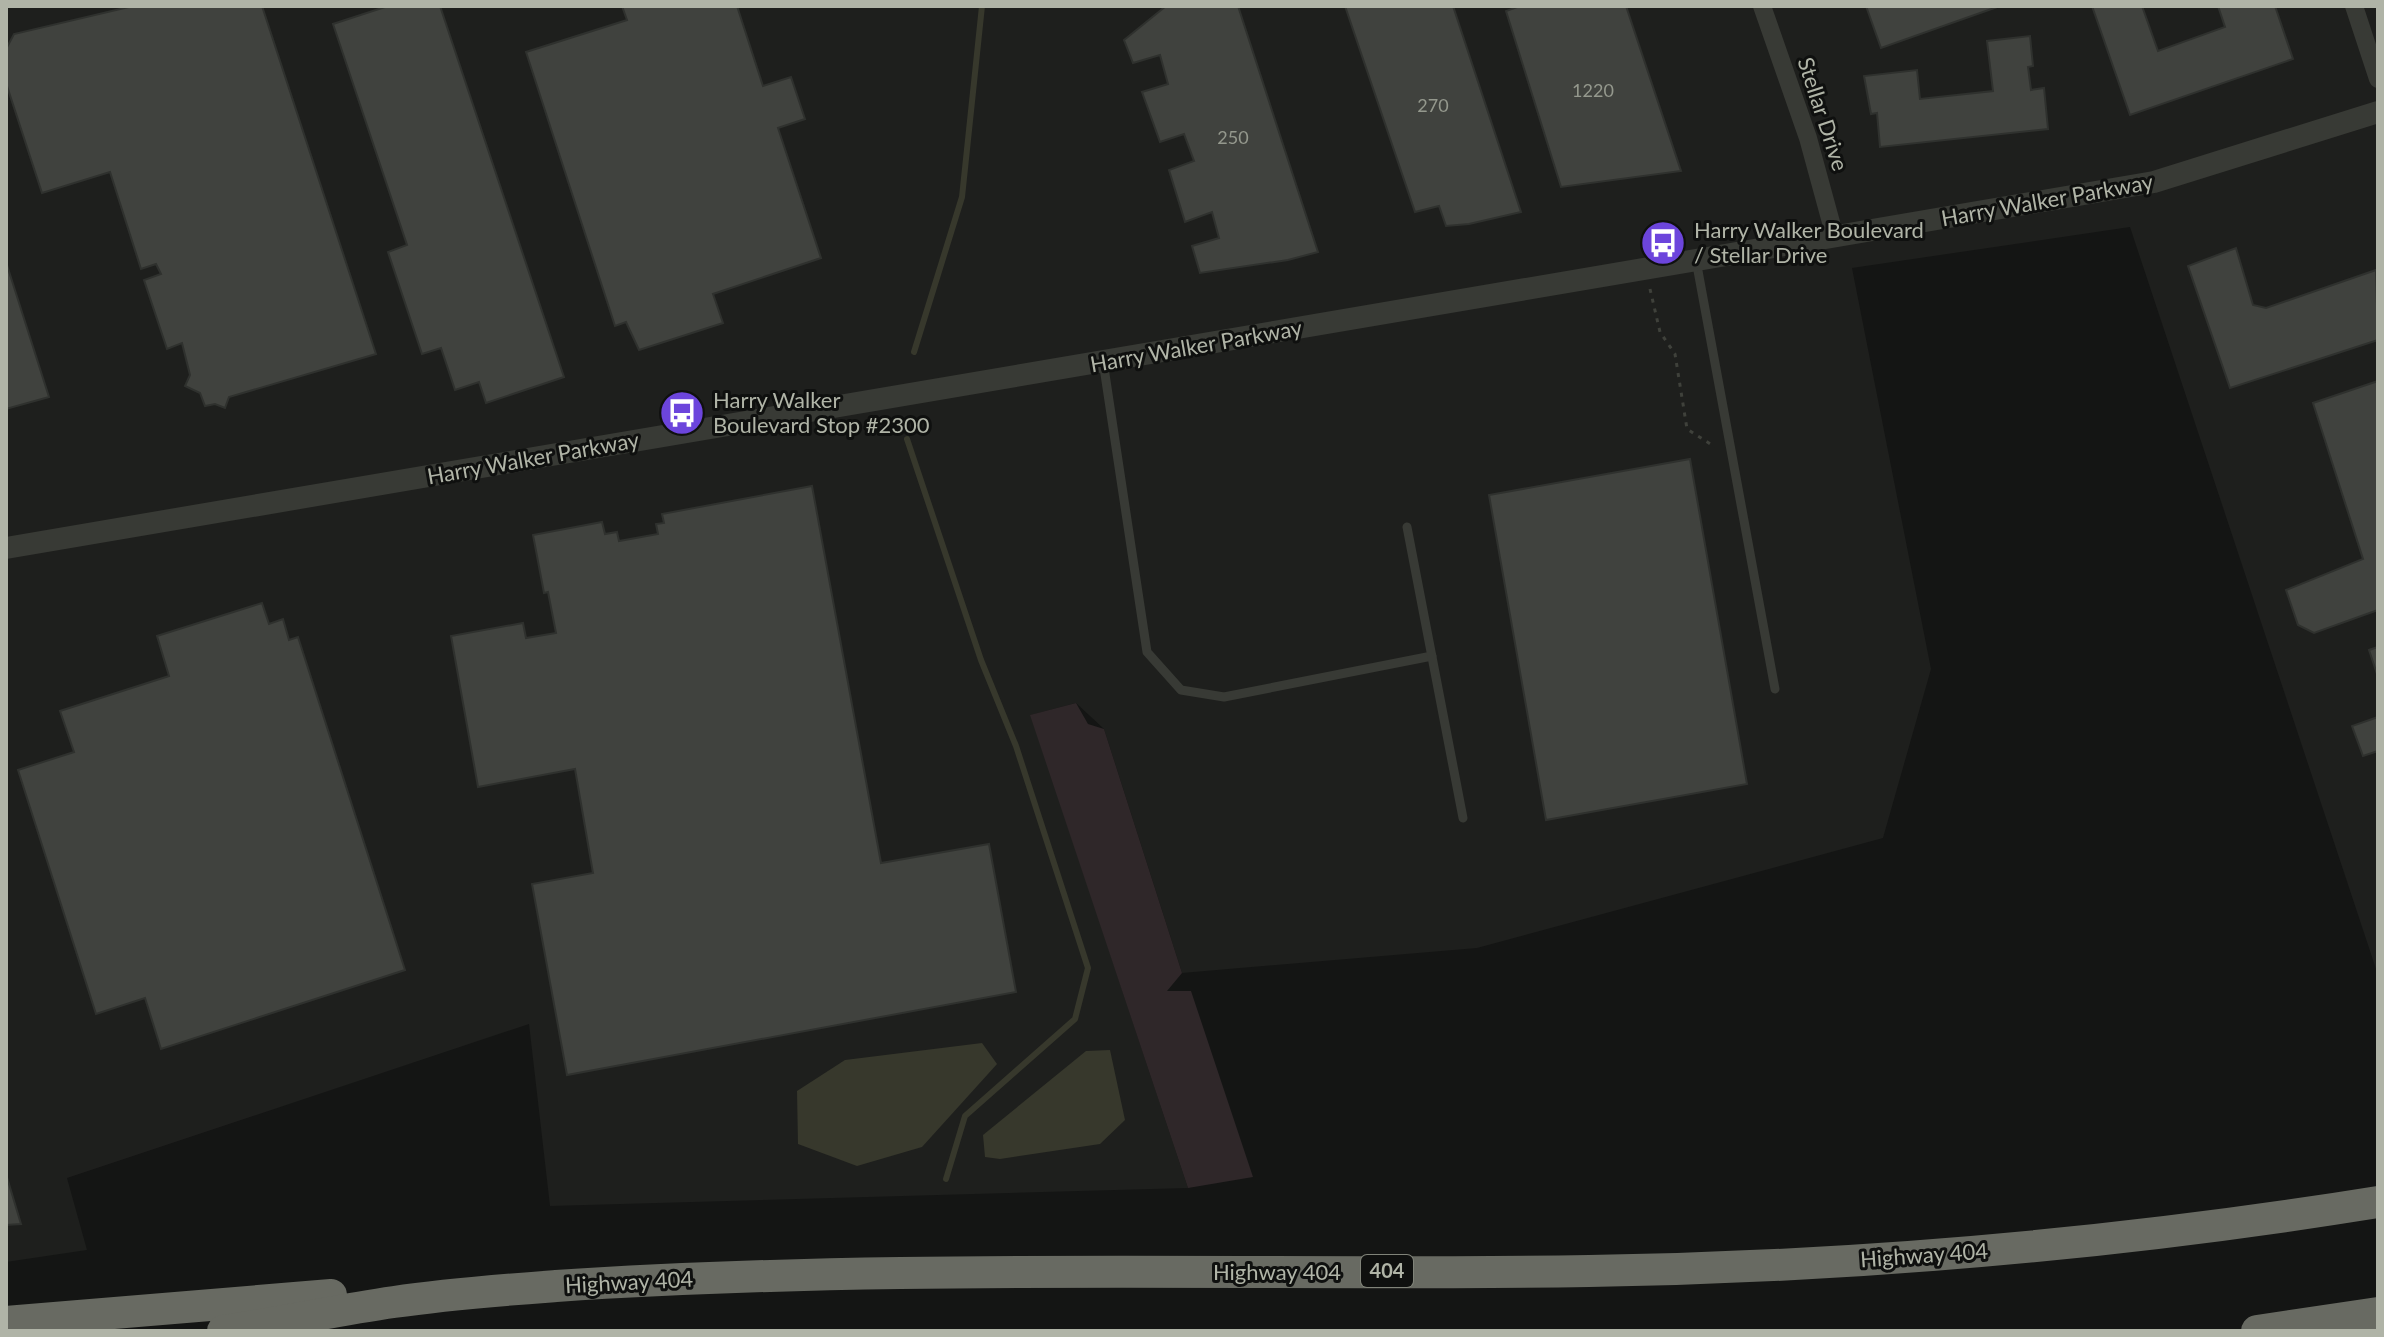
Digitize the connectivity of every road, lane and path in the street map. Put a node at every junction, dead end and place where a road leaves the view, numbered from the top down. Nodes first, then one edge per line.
1 (1762, 6) edge
2 (2354, 6) edge
3 (2378, 79) edge
4 (2378, 112) edge
5 (1835, 237) junction
6 (1696, 260) junction
7 (1645, 270) junction
8 (1103, 361) junction
9 (1733, 458) junction
10 (1407, 527) dead end
11 (6, 548) edge
12 (1432, 656) junction
13 (1775, 689) dead end
14 (1463, 818) dead end
15 (2378, 1202) edge
16 (393, 1302) junction
17 (2378, 1313) edge
18 (6, 1322) edge
19 (223, 1331) edge
20 (2257, 1331) edge

1 - 5 street, Stellar Drive
2 - 3 street
4 - 5 street, Harry Walker Parkway
5 - 6 street, Harry Walker Parkway
6 - 7 street, Harry Walker Parkway
6 - 9 lane
7 - 8 street, Harry Walker Parkway
7 - 9 path
8 - 11 street, Harry Walker Parkway
8 - 12 lane
9 - 13 lane
10 - 12 lane
12 - 14 lane
15 - 16 highway, Highway 404 / 404
16 - 18 highway
16 - 19 highway, Highway 404 / 404
17 - 20 highway

